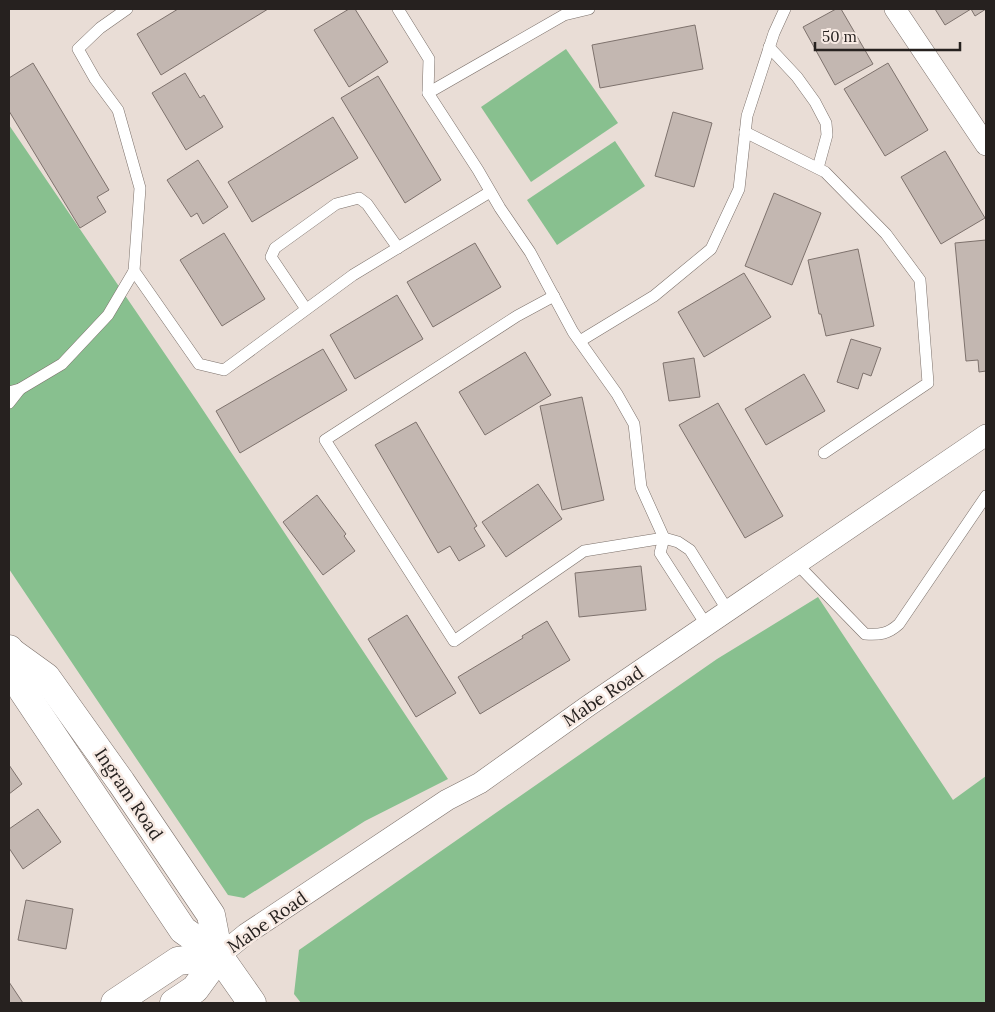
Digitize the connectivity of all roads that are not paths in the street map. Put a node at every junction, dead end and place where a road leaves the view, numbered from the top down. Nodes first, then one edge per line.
1 (127, 9) edge
2 (398, 9) edge
3 (589, 9) edge
4 (785, 9) edge
5 (895, 9) edge
6 (769, 47) junction
7 (428, 93) junction
8 (745, 132) junction
9 (986, 145) edge
10 (818, 168) junction
11 (490, 192) junction
12 (398, 248) junction
13 (134, 271) junction
14 (554, 296) junction
15 (306, 309) junction
16 (580, 341) junction
17 (14, 391) edge
18 (9, 403) edge
19 (986, 435) edge
20 (824, 454) dead end
21 (986, 496) edge
22 (664, 538) junction
23 (797, 564) junction
24 (728, 611) junction
25 (707, 626) junction
26 (9, 650) edge
27 (219, 956) junction
28 (115, 1003) edge
29 (174, 1003) edge
30 (252, 1003) edge

1 - 13 lane
2 - 7 lane
3 - 7 lane
4 - 6 lane
5 - 9 street
6 - 8 lane
6 - 10 lane
7 - 11 lane
8 - 10 lane
8 - 16 lane
10 - 20 lane
11 - 12 lane
11 - 14 lane
12 - 15 lane
12 - 15 lane
13 - 15 lane
13 - 17 lane
14 - 16 lane
14 - 22 lane
16 - 22 lane
17 - 18 lane
19 - 23 street, Mabe Road
21 - 23 lane
22 - 24 lane
22 - 25 lane
23 - 24 street, Mabe Road
24 - 25 street, Mabe Road
25 - 27 street, Mabe Road
26 - 27 street, Ingram Road
27 - 28 street
27 - 29 street
27 - 30 street, Ingram Road

